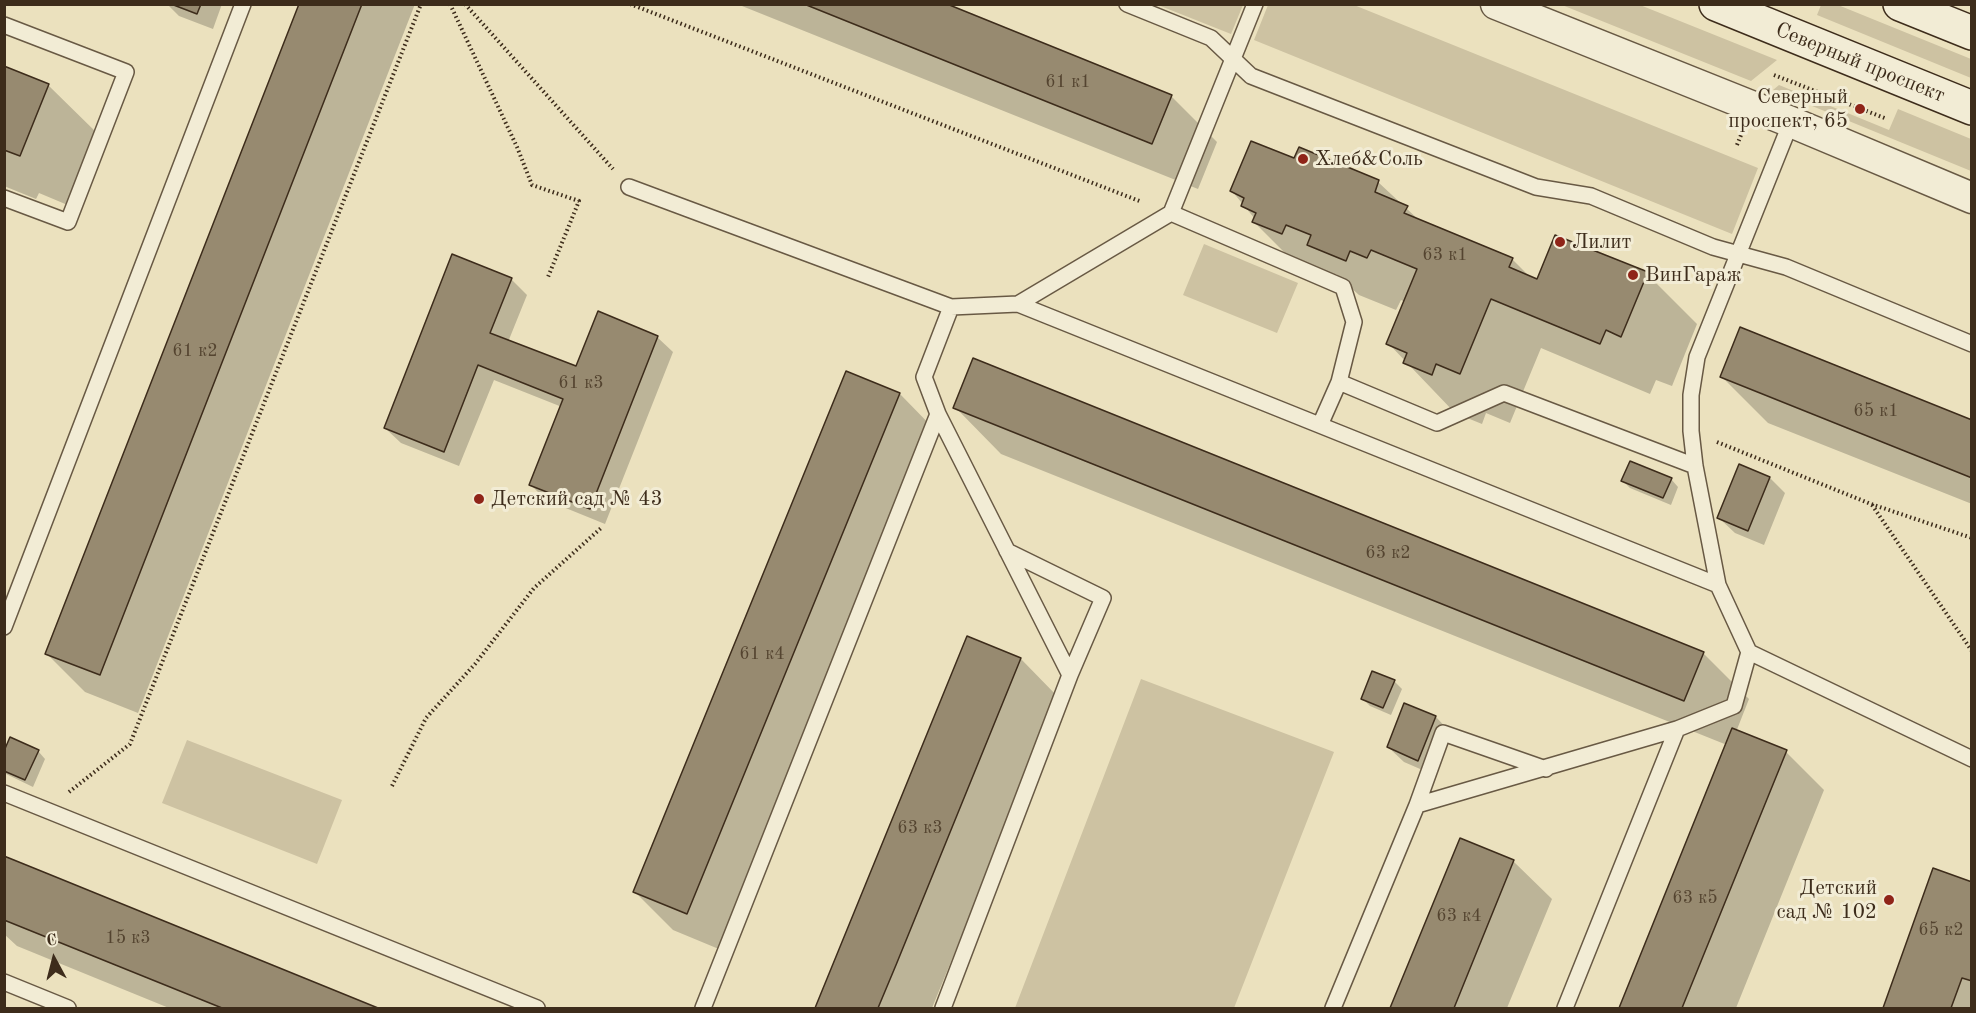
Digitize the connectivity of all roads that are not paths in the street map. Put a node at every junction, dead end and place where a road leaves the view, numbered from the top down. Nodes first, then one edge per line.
1 (243, 4) edge
2 (1127, 4) edge
3 (1255, 4) edge
4 (1496, 4) edge
5 (1716, 4) edge
6 (1900, 4) edge
7 (4, 26) edge
8 (1971, 33) edge
9 (1233, 58) junction
10 (1971, 108) edge
11 (1791, 123) junction
12 (629, 187) road end
13 (4, 198) edge
14 (1971, 198) edge
15 (1171, 213) junction
16 (1739, 254) junction
17 (1018, 304) junction
18 (951, 307) junction
19 (1971, 344) edge
20 (1339, 382) junction
21 (938, 414) junction
22 (1320, 425) junction
23 (1695, 466) junction
24 (1007, 551) junction
25 (1718, 585) junction
26 (4, 627) edge
27 (1749, 652) junction
28 (1070, 675) junction
29 (1677, 729) junction
30 (1971, 759) edge
31 (1546, 769) junction
32 (4, 793) edge
33 (1417, 805) junction
34 (4, 982) edge
35 (68, 1008) edge
36 (537, 1008) edge
37 (703, 1008) edge
38 (943, 1008) edge
39 (1333, 1008) edge
40 (1565, 1008) edge

1 - 26 lane
2 - 9 lane
3 - 9 lane
4 - 11 street
5 - 10 main road, Северный проспект
6 - 8 main road
7 - 13 lane
9 - 15 lane
9 - 16 lane
11 - 14 street
11 - 16 lane
12 - 18 lane
15 - 17 lane
15 - 20 lane
16 - 19 lane
16 - 23 lane
17 - 18 lane
17 - 22 lane
18 - 21 lane
20 - 22 lane
20 - 23 lane
21 - 24 lane
21 - 37 lane
22 - 25 lane
23 - 25 lane
24 - 28 lane
24 - 28 lane
25 - 27 lane
27 - 29 lane
27 - 30 lane
28 - 38 lane
29 - 31 lane
29 - 40 lane
31 - 33 lane
31 - 33 lane
32 - 36 lane
33 - 39 lane
34 - 35 lane

